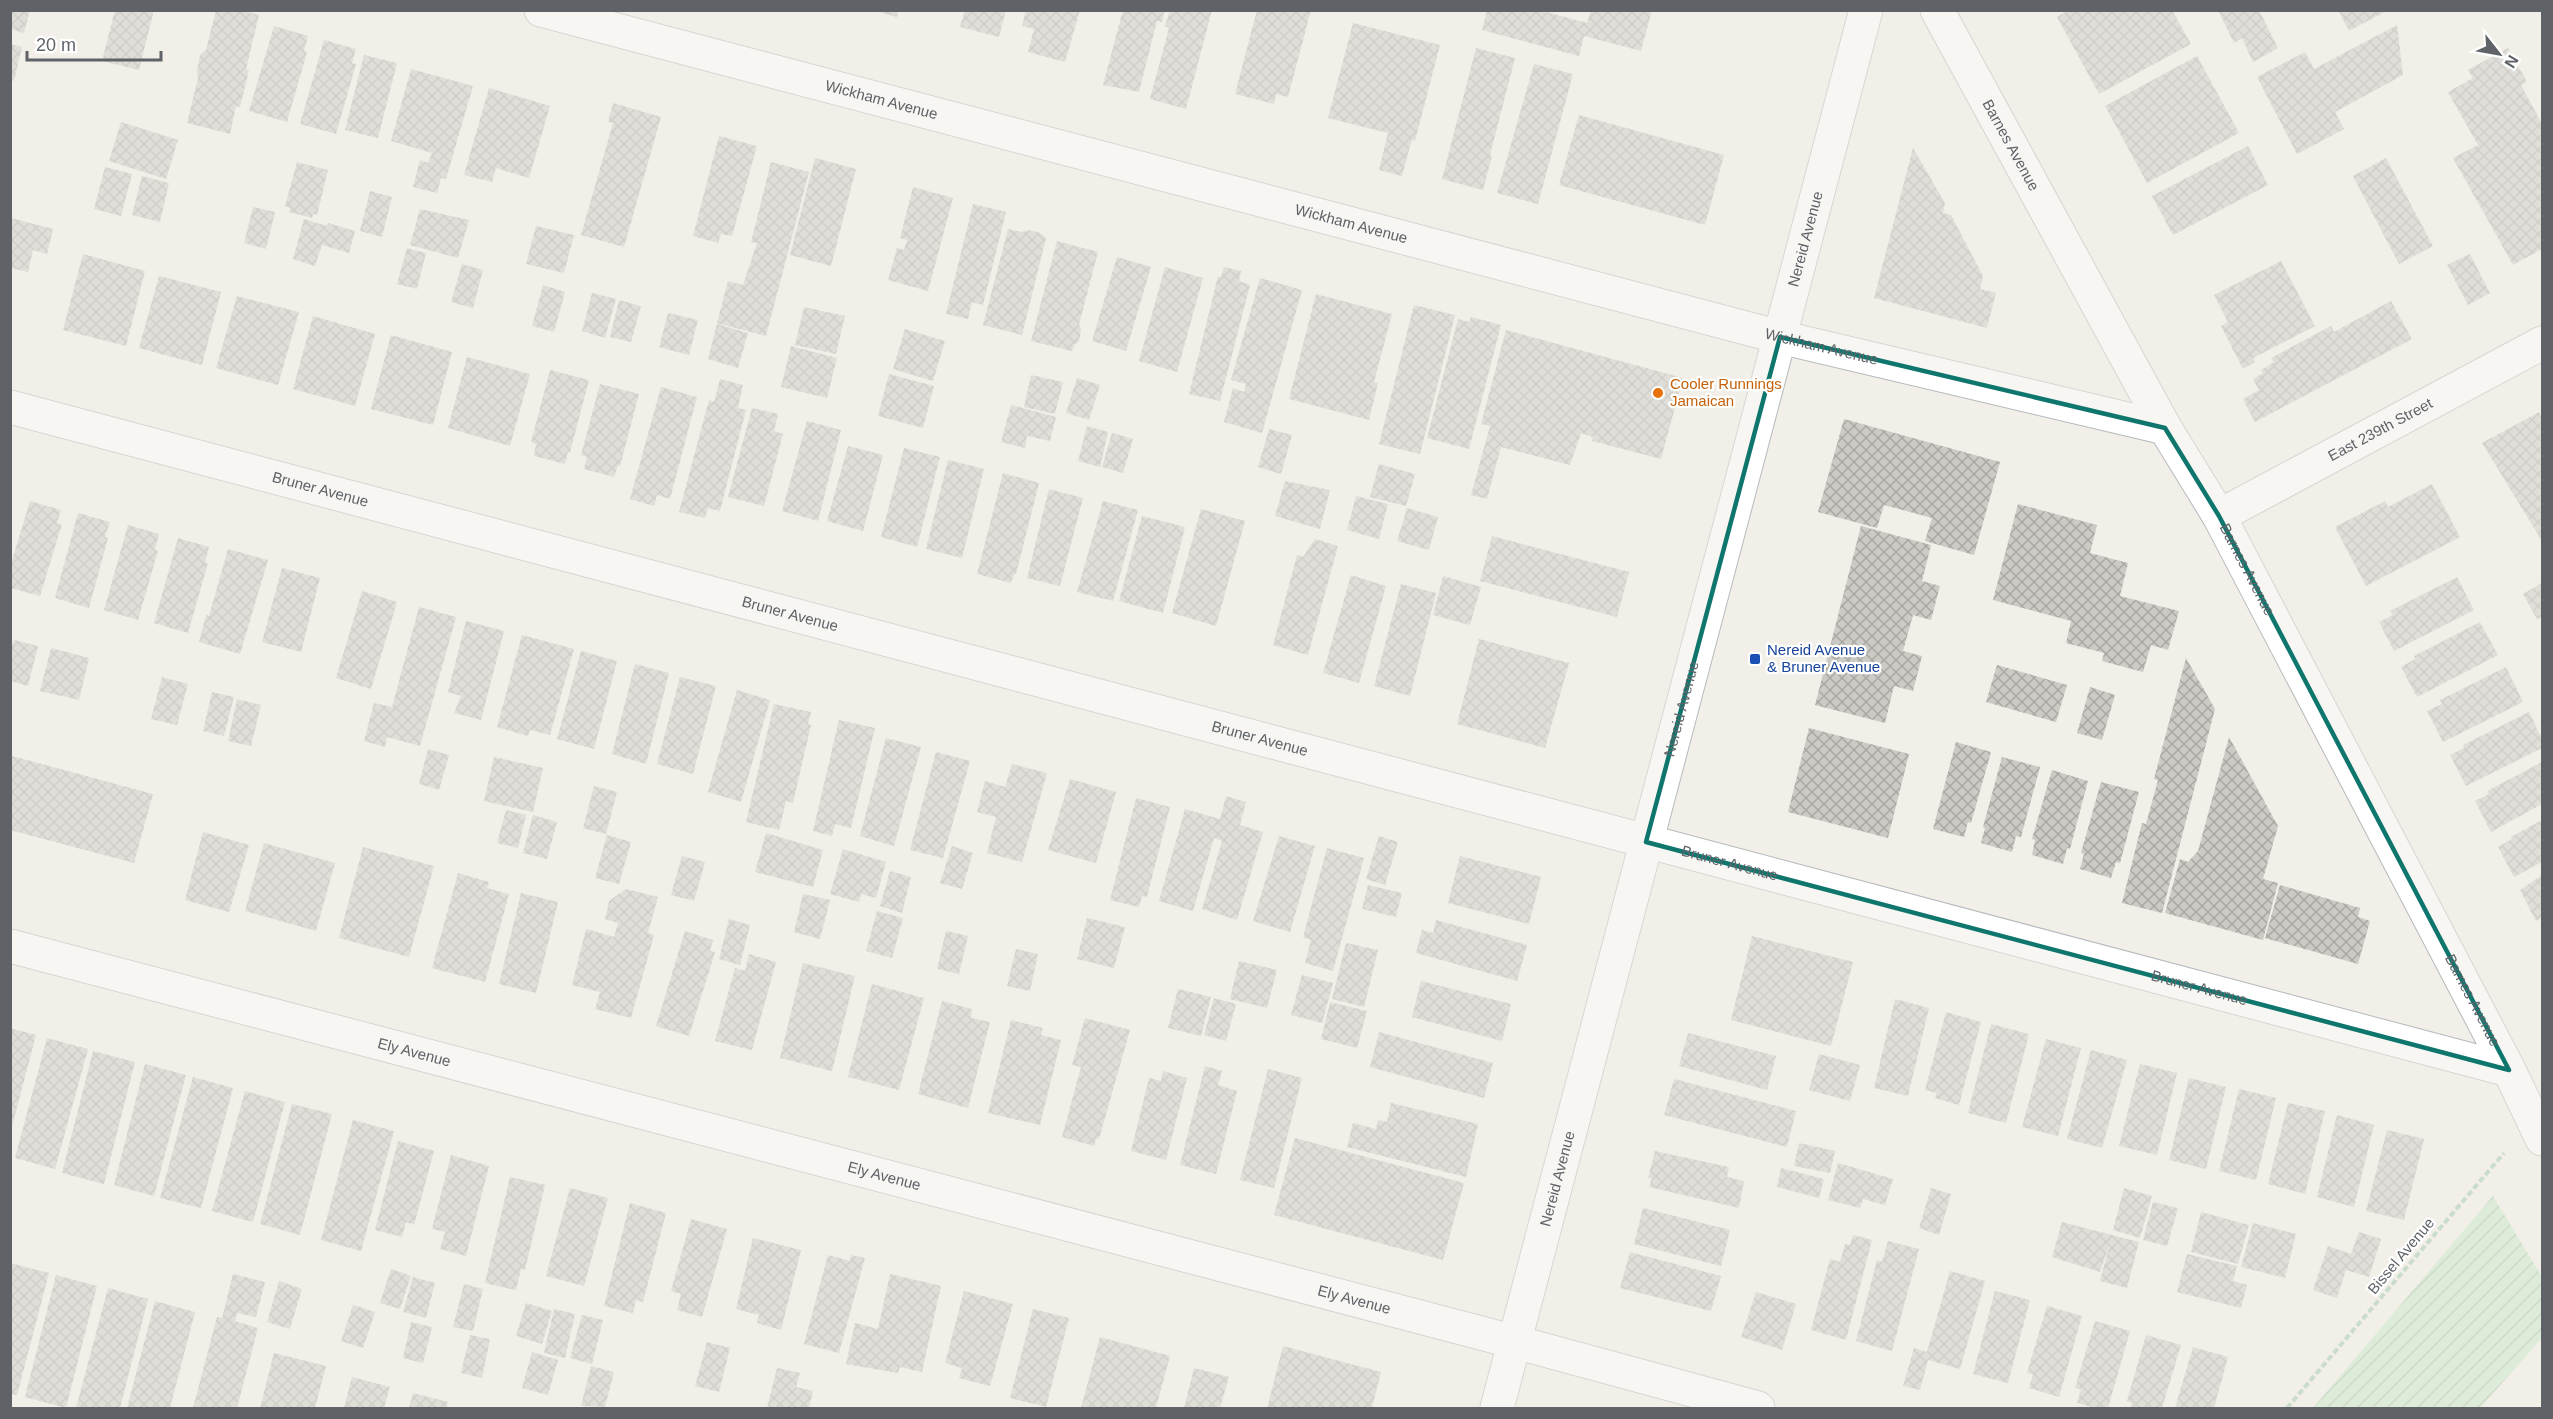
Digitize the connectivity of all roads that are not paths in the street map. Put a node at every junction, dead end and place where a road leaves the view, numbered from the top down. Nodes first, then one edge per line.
1 (541, 10) edge
2 (1866, 10) edge
3 (1937, 10) edge
4 (1780, 337) junction
5 (2542, 343) edge
6 (10, 407) edge
7 (2165, 428) junction
8 (2219, 516) junction
9 (1646, 842) junction
10 (10, 946) edge
11 (2509, 1070) junction
12 (2538, 1130) edge
13 (1515, 1342) junction
14 (1497, 1408) edge
15 (1758, 1408) edge

1 - 4 street, Wickham Avenue
2 - 4 street, Nereid Avenue
3 - 7 street, Barnes Avenue
4 - 7 street, Wickham Avenue
4 - 9 street, Nereid Avenue
5 - 8 street, East 239th Street
6 - 9 street, Bruner Avenue
7 - 8 street, Barnes Avenue
8 - 11 street, Barnes Avenue
9 - 11 street, Bruner Avenue
9 - 13 street, Nereid Avenue
10 - 13 street, Ely Avenue
11 - 12 street, Barnes Avenue
13 - 14 street, Nereid Avenue
13 - 15 street, Ely Avenue

